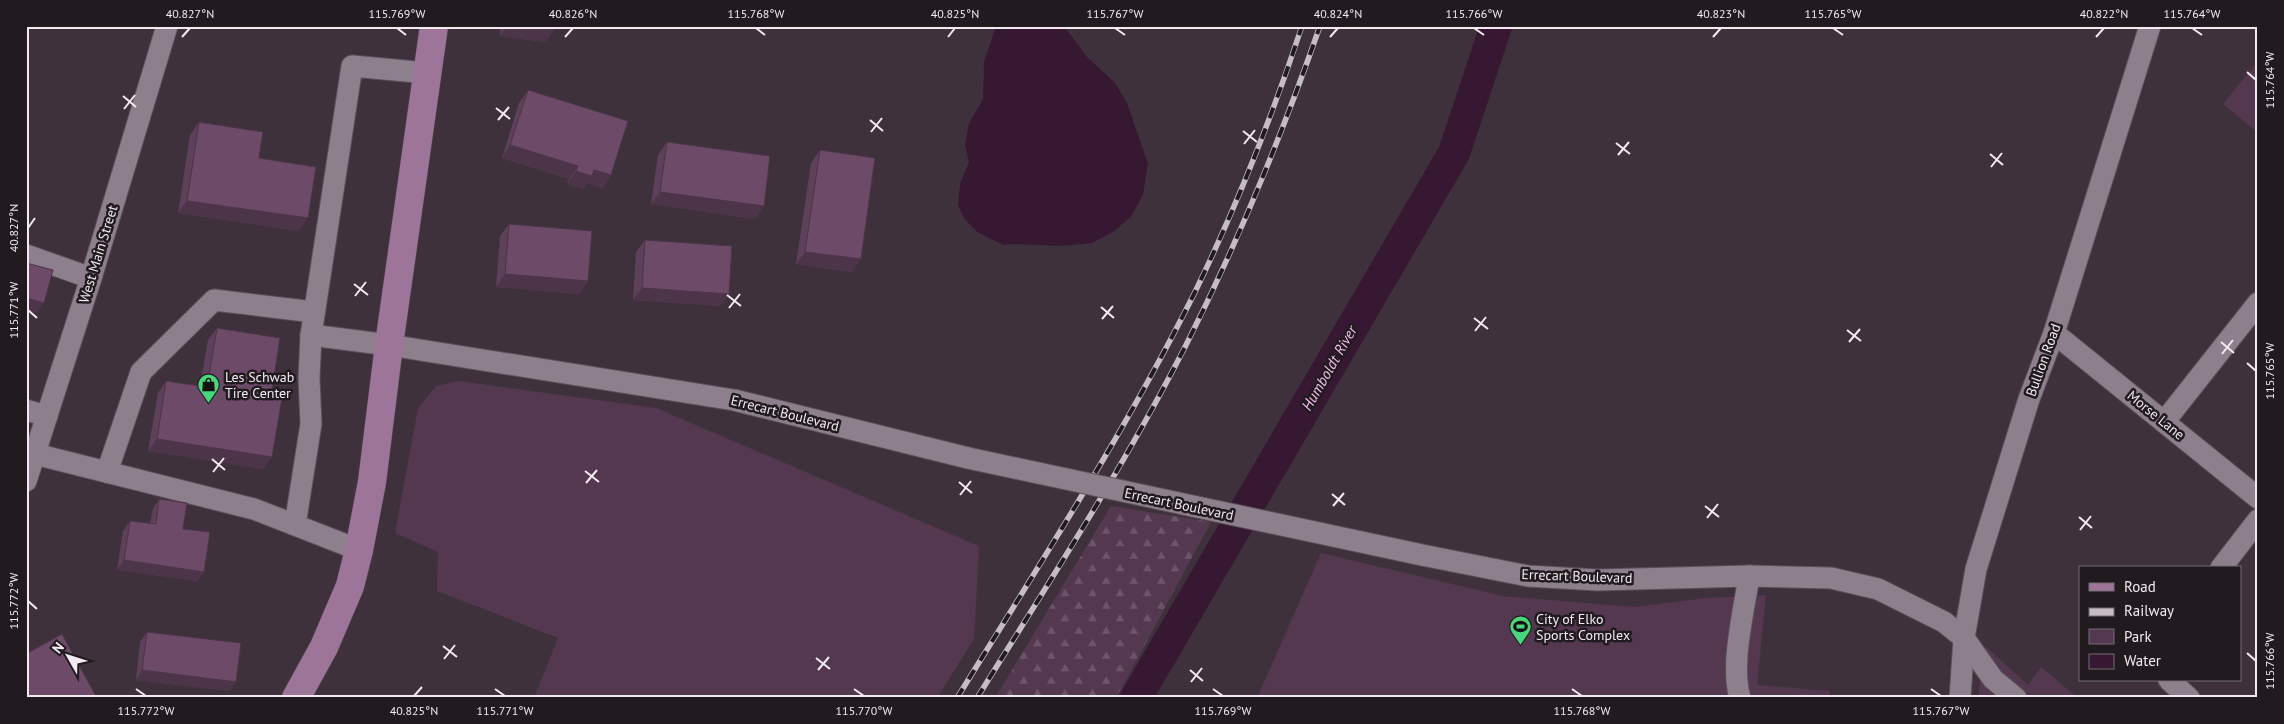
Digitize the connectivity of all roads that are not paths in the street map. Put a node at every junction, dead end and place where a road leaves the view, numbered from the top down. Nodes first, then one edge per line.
1 (167, 26) edge
2 (434, 26) edge
3 (2150, 26) edge
4 (427, 73) junction
5 (26, 255) edge
6 (91, 278) junction
7 (2258, 303) edge
8 (314, 312) junction
9 (2054, 332) junction
10 (311, 335) junction
11 (388, 345) junction
12 (26, 410) edge
13 (48, 416) junction
14 (2164, 422) junction
15 (35, 454) junction
16 (107, 472) junction
17 (26, 481) edge
18 (2258, 498) edge
19 (2258, 520) edge
20 (295, 525) junction
21 (359, 550) junction
22 (2223, 566) edge
23 (1749, 576) junction
24 (1964, 638) junction
25 (2172, 682) edge
26 (296, 698) edge
27 (1740, 698) edge
28 (1960, 698) edge
29 (2016, 698) edge
30 (2189, 698) edge

1 - 6 street, West Main Street
2 - 4 main road
3 - 9 street, Bullion Road
4 - 8 street
4 - 11 main road
5 - 6 street
6 - 13 street, West Main Street
7 - 14 street
8 - 10 street
8 - 16 street
9 - 14 street, Morse Lane
9 - 24 street, Bullion Road
10 - 11 street, Errecart Boulevard
10 - 20 street
11 - 21 main road
11 - 23 street, Errecart Boulevard, bridge
12 - 13 street
13 - 15 street, West Main Street
14 - 18 street, Morse Lane
15 - 16 street
15 - 17 street, West Main Street
16 - 20 street
19 - 22 street
20 - 21 street
21 - 26 main road
23 - 24 street, Errecart Boulevard
23 - 27 street
24 - 28 street, Bullion Road
24 - 29 street, Errecart Boulevard
25 - 30 street

